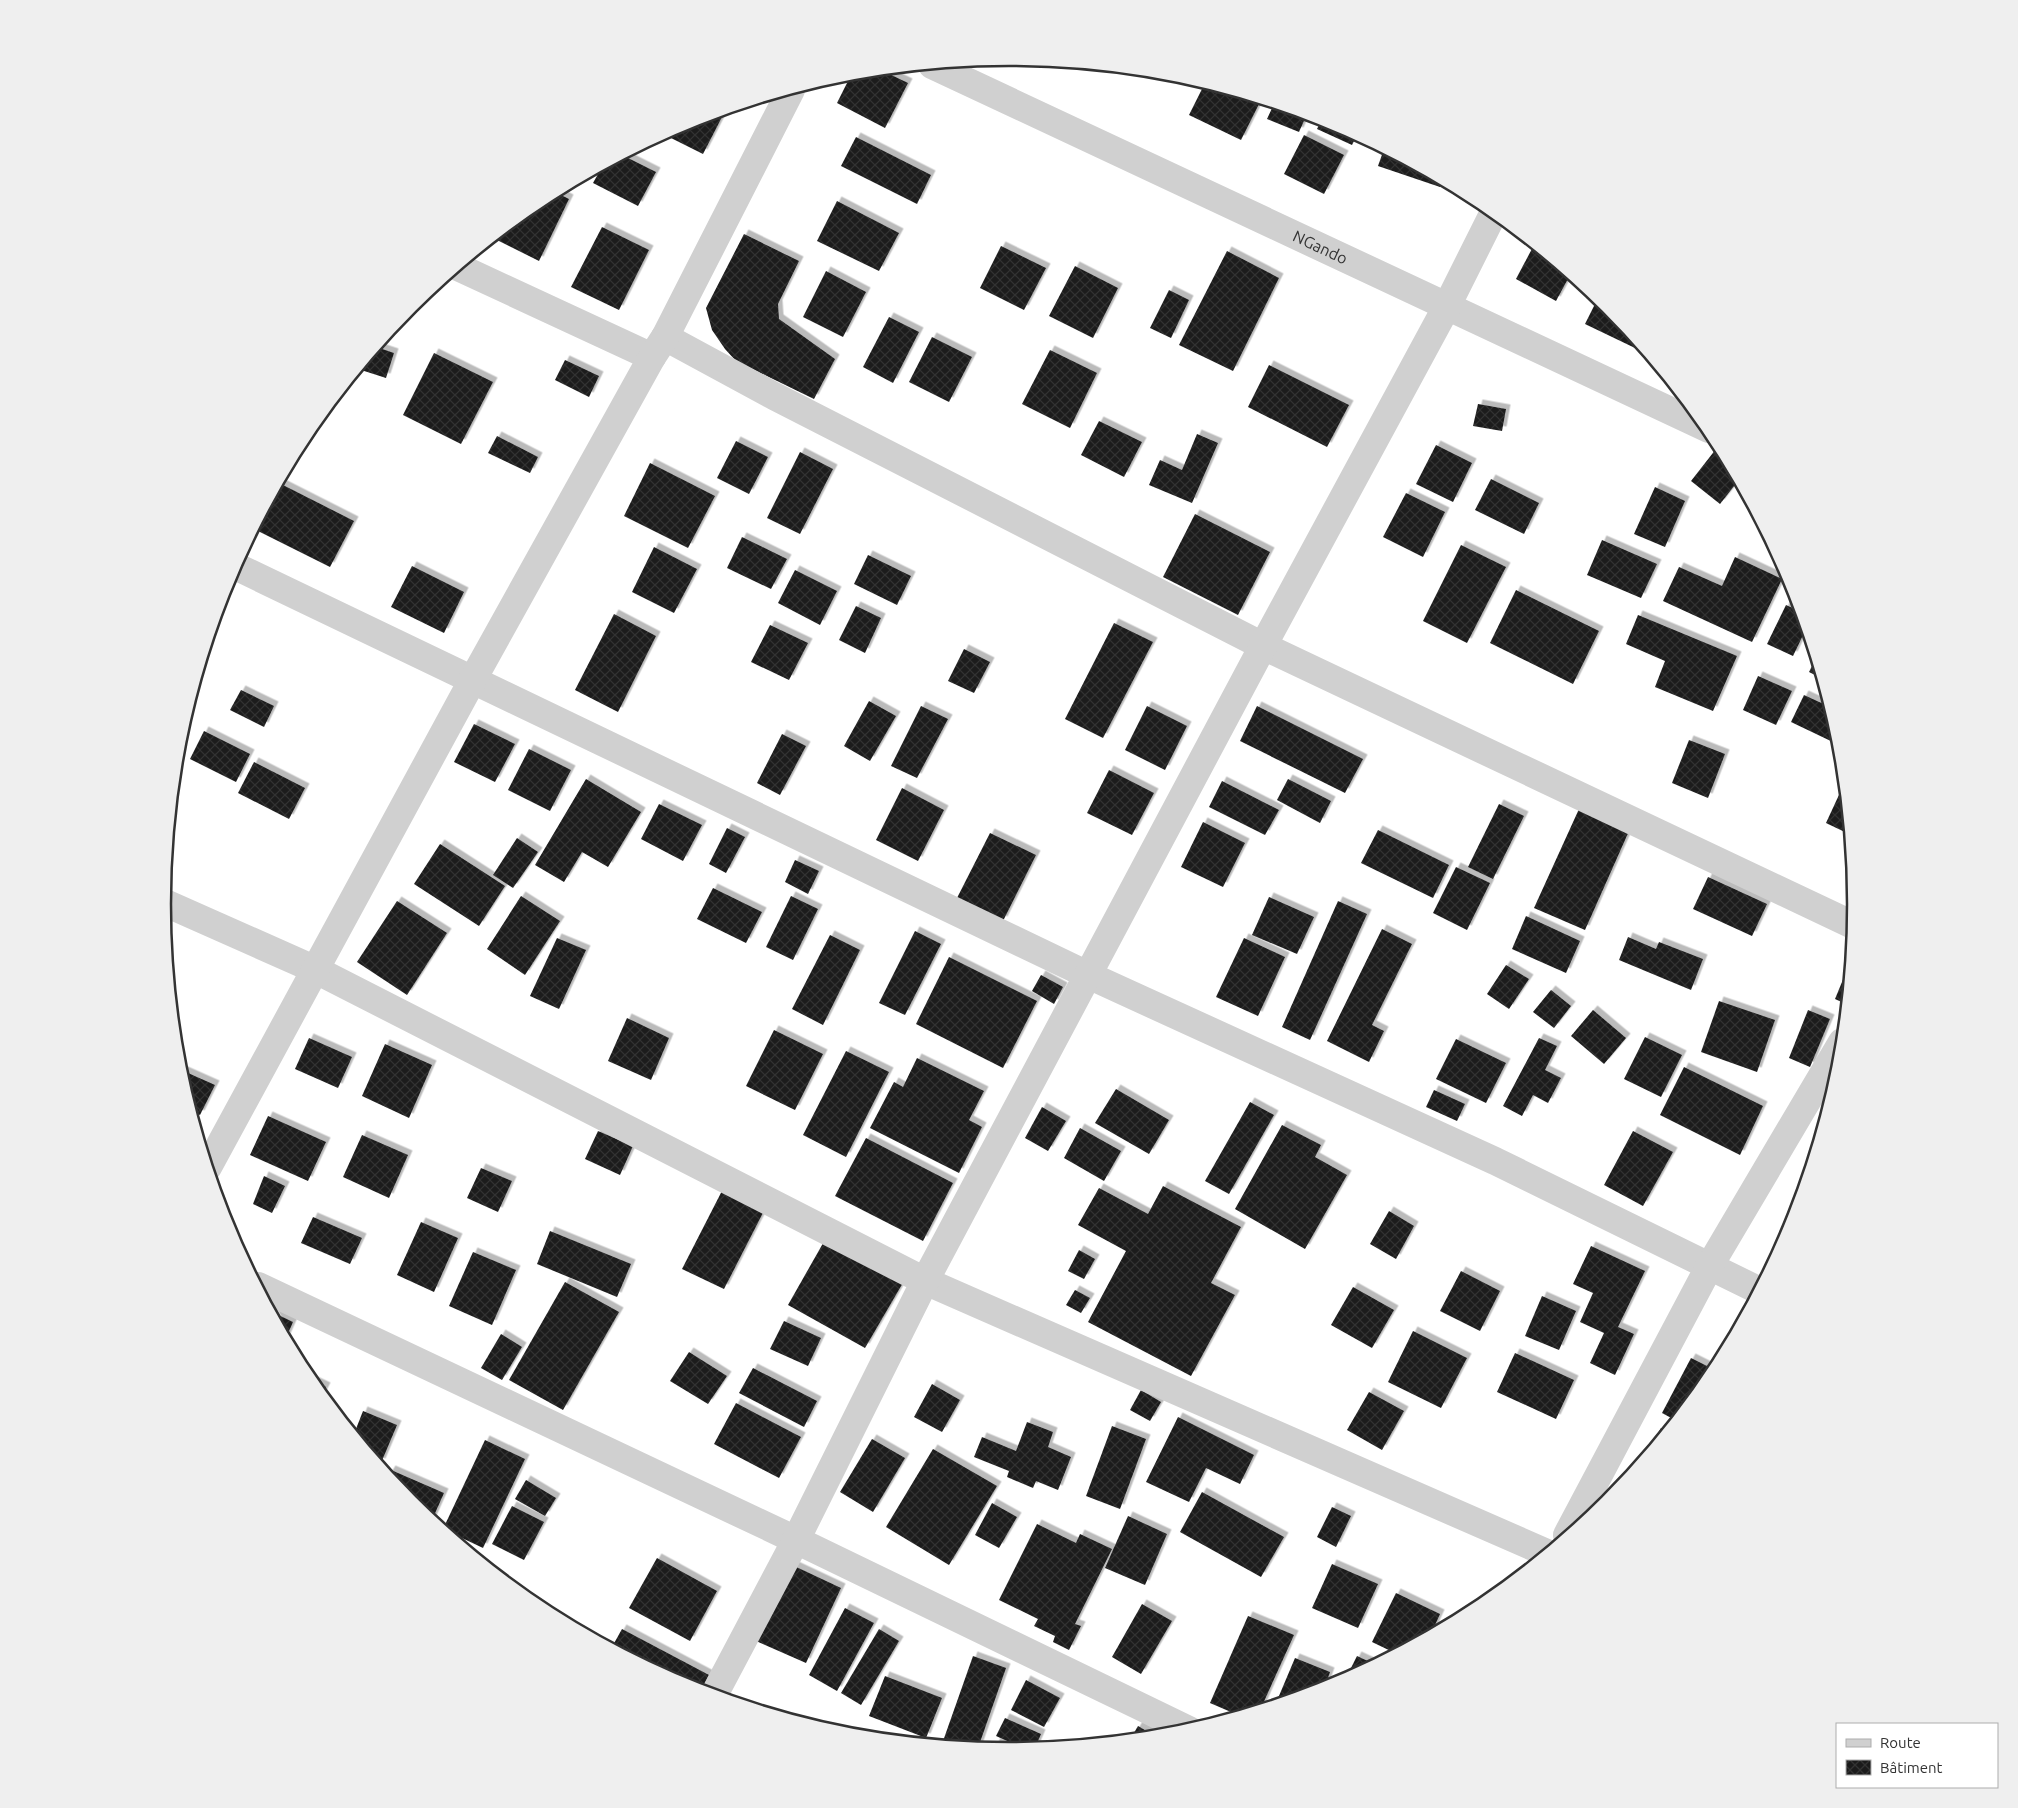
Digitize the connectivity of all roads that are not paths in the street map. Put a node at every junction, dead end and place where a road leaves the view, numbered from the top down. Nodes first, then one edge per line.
1 (941, 69) edge
2 (788, 96) edge
3 (1491, 219) edge
4 (463, 269) edge
5 (1447, 306) junction
6 (659, 347) junction
7 (1694, 422) edge
8 (241, 569) edge
9 (1262, 646) junction
10 (472, 681) junction
11 (171, 906) edge
12 (1846, 922) edge
13 (314, 969) junction
14 (1088, 975) junction
15 (1832, 1058) edge
16 (212, 1160) edge
17 (1709, 1267) junction
18 (925, 1281) junction
19 (1753, 1288) edge
20 (266, 1290) edge
21 (1577, 1519) edge
22 (796, 1540) junction
23 (1542, 1550) edge
24 (717, 1689) edge
25 (1178, 1725) edge

1 - 5 street, NGando
2 - 6 street
3 - 5 street
4 - 6 street
5 - 7 street, NGando
5 - 9 street
6 - 9 street
6 - 10 street
8 - 10 street
9 - 12 street
9 - 14 street
10 - 13 street
10 - 14 street
11 - 13 street
13 - 16 street
13 - 18 street
14 - 17 street
14 - 18 street
15 - 17 street
17 - 19 street
17 - 21 street
18 - 22 street
18 - 23 street
20 - 22 street
22 - 24 street
22 - 25 street

